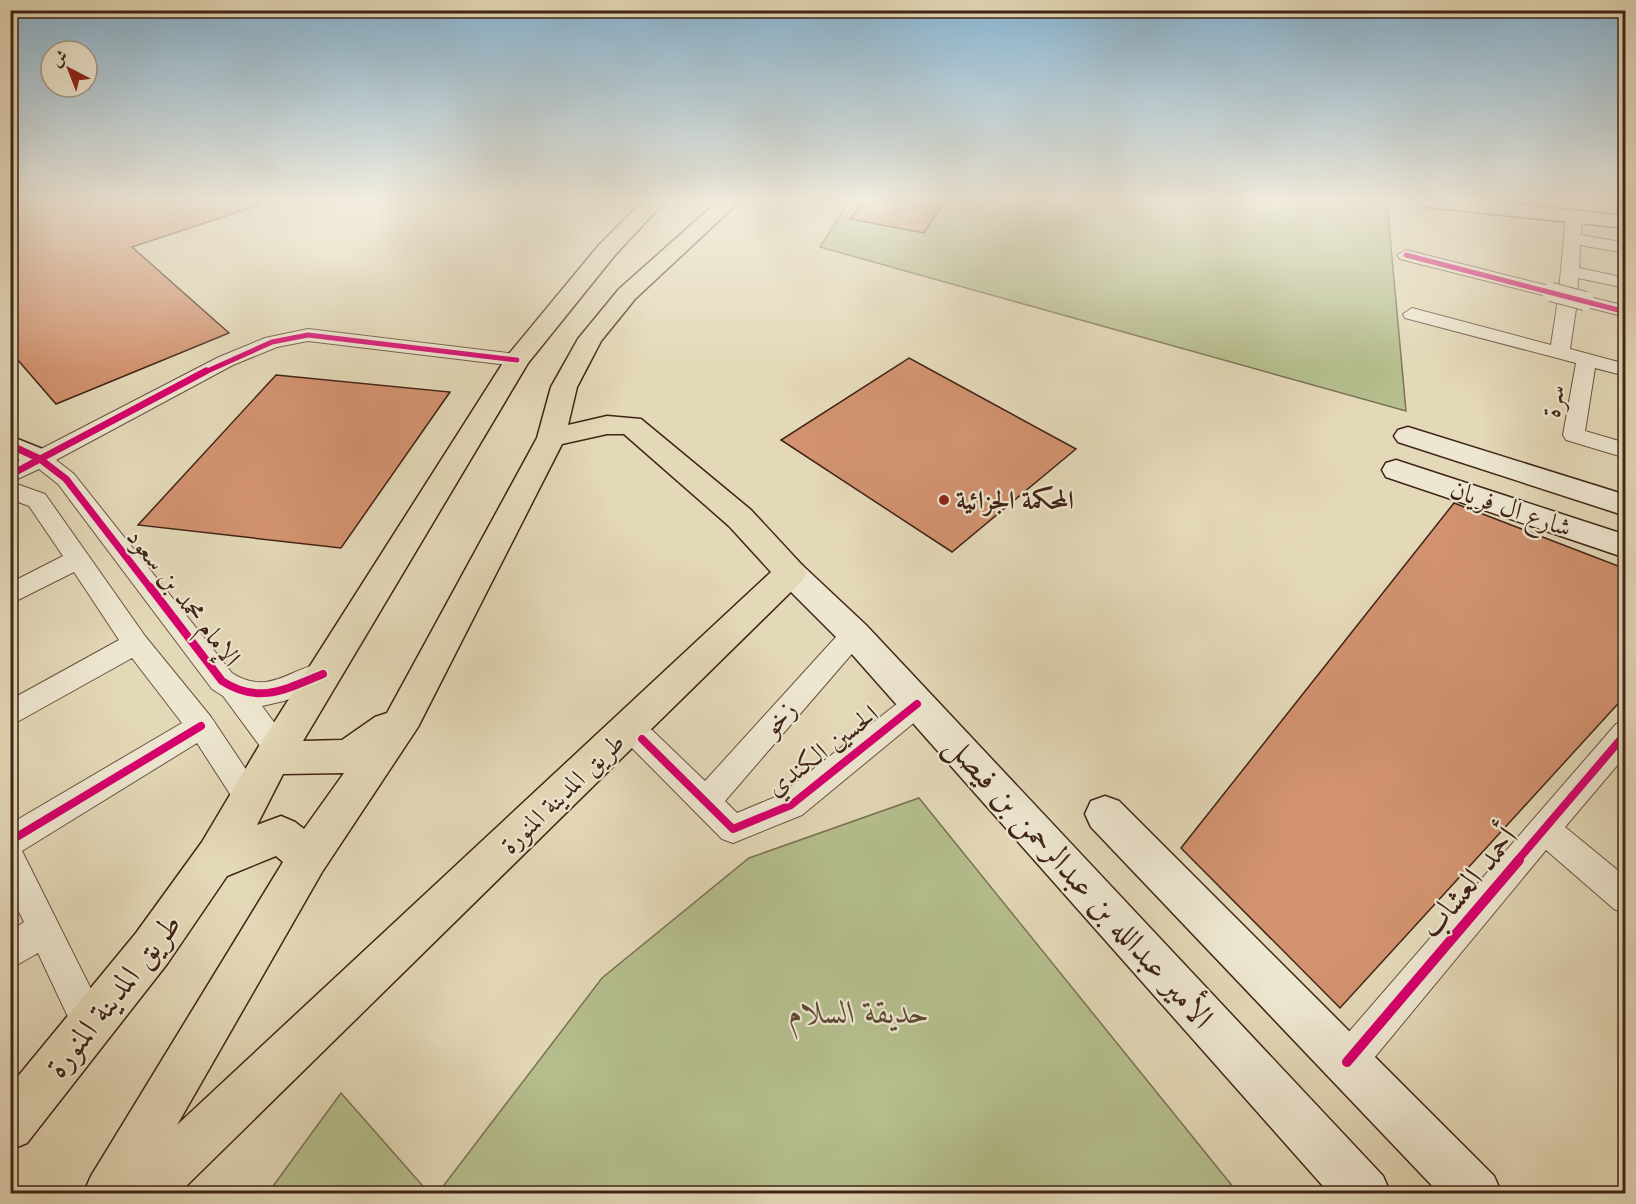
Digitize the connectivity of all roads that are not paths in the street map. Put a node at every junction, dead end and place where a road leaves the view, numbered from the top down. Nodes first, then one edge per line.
1 (601, 257) edge
2 (668, 257) edge
3 (1415, 257) edge
4 (1571, 257) edge
5 (1570, 271) junction
6 (1626, 283) edge
7 (1626, 312) edge
8 (1412, 314) dead end
9 (1560, 351) junction
10 (1587, 358) junction
11 (516, 360) junction
12 (1626, 370) edge
13 (1408, 436) dead end
14 (551, 438) junction
15 (10, 445) edge
16 (1626, 451) edge
17 (40, 459) junction
18 (1396, 470) dead end
19 (10, 475) edge
20 (10, 490) edge
21 (1626, 506) edge
22 (1626, 547) edge
23 (79, 558) junction
24 (791, 573) junction
25 (10, 595) edge
26 (854, 634) junction
27 (136, 643) junction
28 (323, 674) junction
29 (235, 692) junction
30 (917, 704) junction
31 (10, 714) edge
32 (405, 716) junction
33 (201, 726) junction
34 (1626, 733) edge
35 (642, 739) dead end
36 (275, 753) junction
37 (252, 801) junction
38 (705, 802) junction
39 (1105, 814) dead end
40 (1544, 829) junction
41 (10, 841) edge
42 (308, 858) junction
43 (10, 859) edge
44 (213, 861) junction
45 (1626, 898) edge
46 (43, 929) junction
47 (10, 952) edge
48 (90, 1023) junction
49 (1347, 1062) junction
50 (10, 1126) edge
51 (109, 1194) edge
52 (141, 1194) edge
53 (1365, 1194) edge
54 (1476, 1194) edge

1 - 11 main road, طريق المدينة المنورة
2 - 14 main road
3 - 7 street, bridge
4 - 5 street
5 - 6 street
5 - 9 street
8 - 9 street
9 - 10 street
10 - 12 street
10 - 16 street, سرة
11 - 17 street
11 - 28 main road, طريق المدينة المنورة
13 - 21 main road, شارع ال فريان
14 - 24 main road
14 - 32 main road
15 - 17 main road
17 - 19 street
17 - 29 street, الإمام محمد بن سعود
18 - 22 main road, شارع ال فريان
20 - 23 street
23 - 25 street
23 - 27 street
24 - 26 main road, الأمير عبدالله بن عبدالرحمن بن فيصل
24 - 52 main road, طريق المدينة المنورة
26 - 30 main road, الأمير عبدالله بن عبدالرحمن بن فيصل
26 - 38 street, زخو
27 - 31 street
27 - 33 street
28 - 29 street, الإمام محمد بن سعود
28 - 36 main road, طريق المدينة المنورة
29 - 36 street, الإمام محمد بن سعود
30 - 38 street, الحسين الكندي
30 - 53 main road, الأمير عبدالله بن عبدالرحمن بن فيصل
32 - 36 main road
32 - 42 main road
33 - 37 street
33 - 41 street
34 - 40 street, أحمد العشاب
35 - 38 street, الحسين الكندي
36 - 37 main road, طريق المدينة المنورة
37 - 44 main road, طريق المدينة المنورة
39 - 49 main road
40 - 45 street
40 - 49 street, أحمد العشاب
42 - 44 main road
42 - 51 main road
43 - 46 street
44 - 48 main road, طريق المدينة المنورة
46 - 47 street
46 - 48 street
48 - 50 main road, طريق المدينة المنورة
49 - 54 main road

